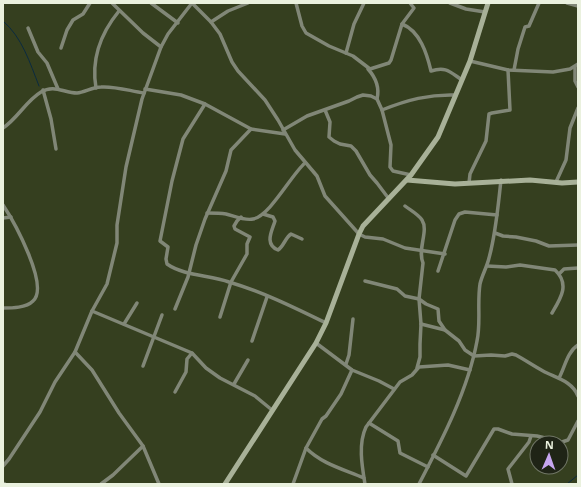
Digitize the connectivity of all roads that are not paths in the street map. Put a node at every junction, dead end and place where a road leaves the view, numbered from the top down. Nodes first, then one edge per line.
1 (90, 3) edge
2 (112, 3) edge
3 (151, 3) edge
4 (192, 3) edge
5 (248, 3) edge
6 (296, 3) edge
7 (364, 3) edge
8 (410, 3) edge
9 (450, 3) edge
10 (488, 3) edge
11 (539, 3) edge
12 (568, 3) edge
13 (578, 6) edge
14 (119, 10) junction
15 (485, 12) junction
16 (178, 22) junction
17 (210, 22) junction
18 (402, 24) junction
19 (28, 28) dead end
20 (161, 47) junction
21 (61, 48) dead end
22 (346, 53) junction
23 (470, 61) junction
24 (576, 66) edge
25 (368, 69) junction
26 (508, 70) junction
27 (514, 70) junction
28 (462, 80) junction
29 (578, 87) edge
30 (96, 88) junction
31 (58, 89) junction
32 (43, 90) junction
33 (144, 91) junction
34 (456, 95) junction
35 (377, 99) junction
36 (205, 104) junction
37 (578, 108) edge
38 (325, 110) junction
39 (382, 110) junction
40 (3, 128) edge
41 (251, 129) junction
42 (283, 130) junction
43 (285, 134) junction
44 (56, 149) dead end
45 (305, 163) junction
46 (411, 175) junction
47 (407, 180) junction
48 (501, 180) junction
49 (556, 182) junction
50 (578, 182) edge
51 (469, 183) junction
52 (389, 199) junction
53 (3, 205) edge
54 (405, 206) dead end
55 (207, 213) junction
56 (263, 214) junction
57 (497, 215) junction
58 (11, 217) junction
59 (242, 217) junction
60 (3, 218) edge
61 (495, 233) junction
62 (359, 234) junction
63 (302, 239) dead end
64 (578, 245) edge
65 (421, 249) junction
66 (445, 254) junction
67 (487, 266) junction
68 (578, 268) edge
69 (438, 271) dead end
70 (190, 272) junction
71 (559, 274) junction
72 (365, 281) dead end
73 (231, 282) junction
74 (267, 296) junction
75 (419, 299) junction
76 (137, 303) dead end
77 (3, 308) edge
78 (175, 309) dead end
79 (92, 310) junction
80 (552, 313) dead end
81 (162, 315) dead end
82 (220, 317) dead end
83 (353, 319) dead end
84 (326, 323) junction
85 (124, 324) junction
86 (421, 324) junction
87 (445, 330) junction
88 (155, 336) junction
89 (252, 341) dead end
90 (316, 343) junction
91 (578, 345) edge
92 (75, 352) junction
93 (192, 353) junction
94 (474, 356) junction
95 (248, 360) dead end
96 (346, 364) junction
97 (143, 366) dead end
98 (416, 368) junction
99 (352, 370) junction
100 (470, 370) junction
101 (559, 378) junction
102 (234, 384) junction
103 (394, 389) junction
104 (174, 392) dead end
105 (578, 396) edge
106 (272, 410) junction
107 (578, 421) edge
108 (369, 423) junction
109 (529, 436) edge
110 (569, 437) edge
111 (529, 442) edge
112 (143, 446) junction
113 (306, 448) junction
114 (433, 455) junction
115 (3, 466) edge
116 (428, 467) junction
117 (364, 478) junction
118 (101, 484) edge
119 (159, 484) edge
120 (225, 484) edge
121 (294, 484) edge
122 (365, 484) edge
123 (419, 484) edge
124 (512, 484) edge

1 - 21 street
2 - 14 street
3 - 16 street
4 - 16 street
4 - 17 street
5 - 17 street
6 - 22 street
7 - 22 street
8 - 18 street
9 - 15 street
10 - 15 street
11 - 27 street
12 - 13 street
14 - 20 street
14 - 30 street
15 - 23 street
16 - 20 street
17 - 42 street
18 - 25 street
18 - 28 street
19 - 31 street
20 - 33 street
22 - 25 street
23 - 26 street
23 - 28 street
24 - 27 street
24 - 29 street
25 - 35 street
26 - 27 street
26 - 51 street
28 - 34 street
30 - 31 street
30 - 33 street
31 - 32 street
32 - 40 street
32 - 44 street
33 - 36 street
33 - 79 street
34 - 39 street
34 - 46 street
35 - 38 street
35 - 39 street
36 - 41 street
36 - 70 street
37 - 49 street
38 - 42 street
38 - 52 street
39 - 46 street
41 - 43 street
41 - 55 street
42 - 43 street
43 - 45 street
45 - 56 street
45 - 62 street
46 - 47 street
47 - 51 street
47 - 52 street
48 - 49 street
48 - 51 street
48 - 57 street
49 - 50 street
52 - 62 street
53 - 58 street
54 - 65 street
55 - 59 street
55 - 70 street
56 - 59 street
56 - 63 street
57 - 61 street
57 - 66 street
58 - 60 street
58 - 77 street
59 - 73 street
61 - 64 street
61 - 67 street
62 - 65 street
62 - 84 street
65 - 66 street
65 - 75 street
66 - 69 street
67 - 71 street
67 - 94 street
68 - 71 street
70 - 73 street
70 - 78 street
71 - 80 street
72 - 75 street
73 - 74 street
73 - 82 street
74 - 84 street
74 - 89 street
75 - 86 street
75 - 87 street
76 - 85 street
79 - 85 street
79 - 92 street
81 - 88 street
83 - 96 street
84 - 90 street
85 - 88 street
86 - 87 street
86 - 98 street
87 - 94 street
88 - 93 street
88 - 97 street
90 - 96 street
90 - 106 street
91 - 101 street
92 - 112 street
92 - 115 street
93 - 102 street
93 - 104 street
94 - 100 street
94 - 101 street
95 - 102 street
96 - 99 street
98 - 100 street
98 - 103 street
99 - 103 street
99 - 113 street
100 - 114 street
101 - 105 street
102 - 106 street
103 - 108 street
106 - 120 street
107 - 110 street
108 - 116 street
108 - 117 street
109 - 114 street
111 - 124 street
112 - 118 street
112 - 119 street
113 - 117 street
113 - 121 street
114 - 116 street
116 - 123 street
117 - 122 street

